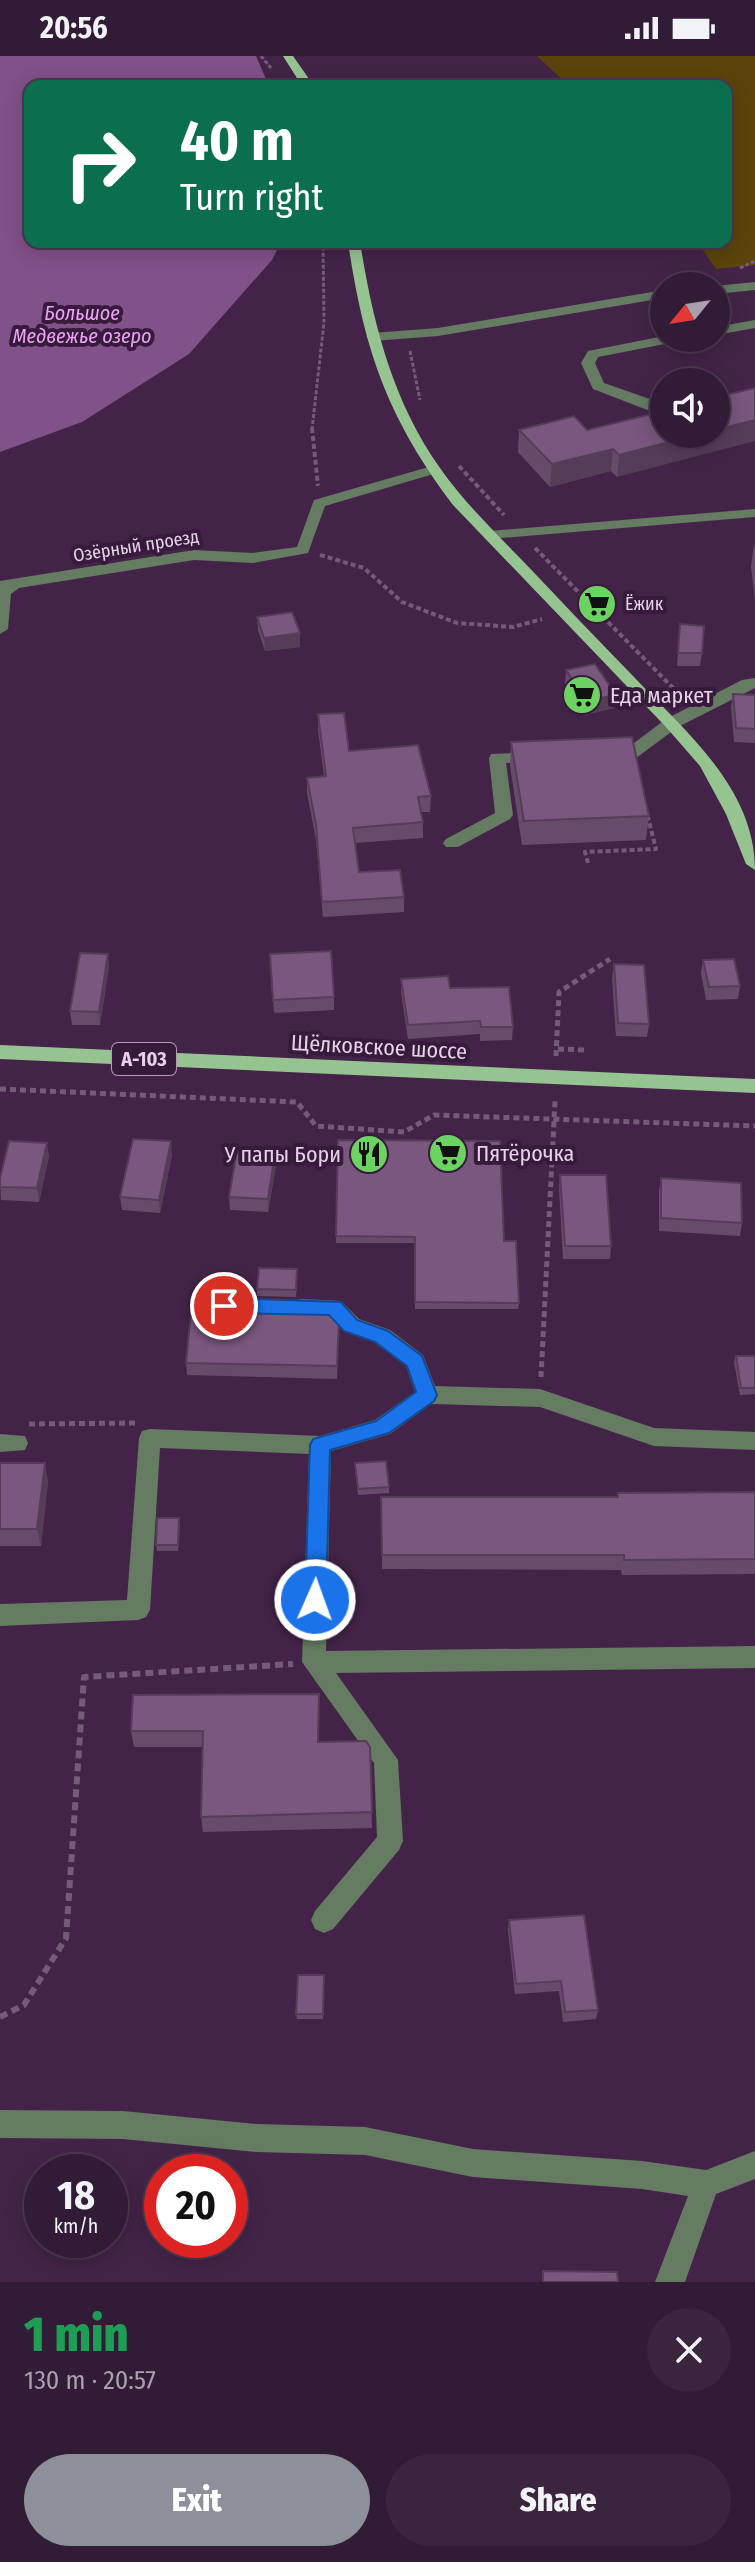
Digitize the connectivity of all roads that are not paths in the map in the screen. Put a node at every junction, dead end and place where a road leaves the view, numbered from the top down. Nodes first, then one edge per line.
1 (288, 56) edge
2 (304, 80) edge
3 (355, 248) edge
4 (755, 286) edge
5 (730, 289) edge
6 (650, 296) edge
7 (755, 324) edge
8 (730, 328) edge
9 (373, 337) junction
10 (650, 343) edge
11 (650, 406) edge
12 (432, 470) junction
13 (755, 513) edge
14 (489, 535) junction
15 (6, 586) edge
16 (0, 629) edge
17 (755, 683) edge
18 (672, 723) junction
19 (600, 755) edge
20 (556, 756) edge
21 (452, 843) dead end
22 (755, 864) edge
23 (0, 1052) edge
24 (755, 1086) edge
25 (273, 1306) edge
26 (427, 1395) junction
27 (755, 1441) edge
28 (320, 1445) junction
29 (0, 1615) edge
30 (755, 1657) edge
31 (314, 1662) junction
32 (324, 1920) dead end
33 (0, 2124) edge
34 (755, 2165) edge
35 (706, 2184) junction
36 (670, 2282) edge

1 - 2 main road
3 - 9 main road
4 - 5 street
6 - 9 street
7 - 8 street
9 - 12 main road
10 - 11 street
12 - 14 main road
12 - 15 street, Озёрный проезд
13 - 14 street
14 - 18 main road
15 - 16 street
17 - 18 street
18 - 19 street
18 - 22 main road
20 - 21 street
23 - 24 main road, Щёлковское шоссе / А-103
25 - 26 street
26 - 27 street
26 - 28 street
28 - 29 street
28 - 31 street
30 - 31 street
31 - 32 street
33 - 35 street
34 - 35 street
35 - 36 street

